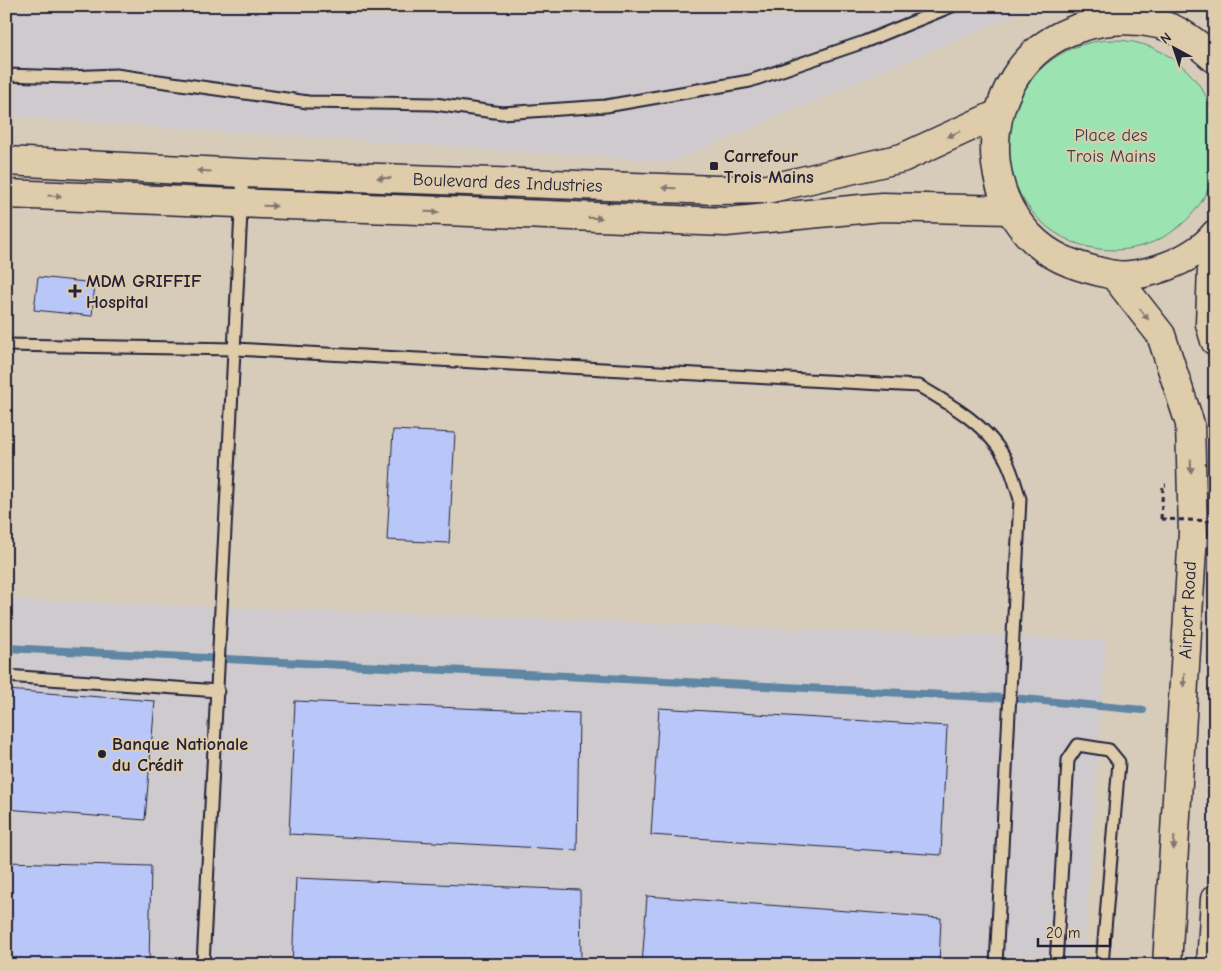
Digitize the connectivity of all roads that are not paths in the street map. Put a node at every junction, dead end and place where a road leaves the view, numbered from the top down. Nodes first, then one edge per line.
1 (952, 6) edge
2 (1208, 47) edge
3 (6, 75) edge
4 (998, 114) junction
5 (6, 162) edge
6 (243, 173) junction
7 (6, 194) edge
8 (242, 205) junction
9 (1010, 210) junction
10 (1214, 236) edge
11 (1114, 275) junction
12 (1215, 341) edge
13 (6, 345) edge
14 (236, 349) junction
15 (6, 676) edge
16 (218, 691) junction
17 (1215, 899) edge
18 (203, 965) edge
19 (996, 965) edge
20 (1056, 965) edge
21 (1102, 965) edge
22 (1166, 965) edge
23 (1211, 965) edge

1 - 3 lane
2 - 4 main road
4 -> 6 main road, Boulevard des Industries
4 - 9 main road
6 -> 5 main road, Boulevard des Industries
6 - 8 lane
7 -> 8 main road, Boulevard des Industries
8 -> 9 main road, Boulevard des Industries
8 - 14 lane
9 - 11 main road
10 - 11 main road
10 - 12 main road
11 -> 22 main road, Airport Road
13 - 14 lane
14 - 16 lane
14 - 19 lane
15 - 16 lane
16 - 18 lane
17 - 23 main road
20 - 21 lane

